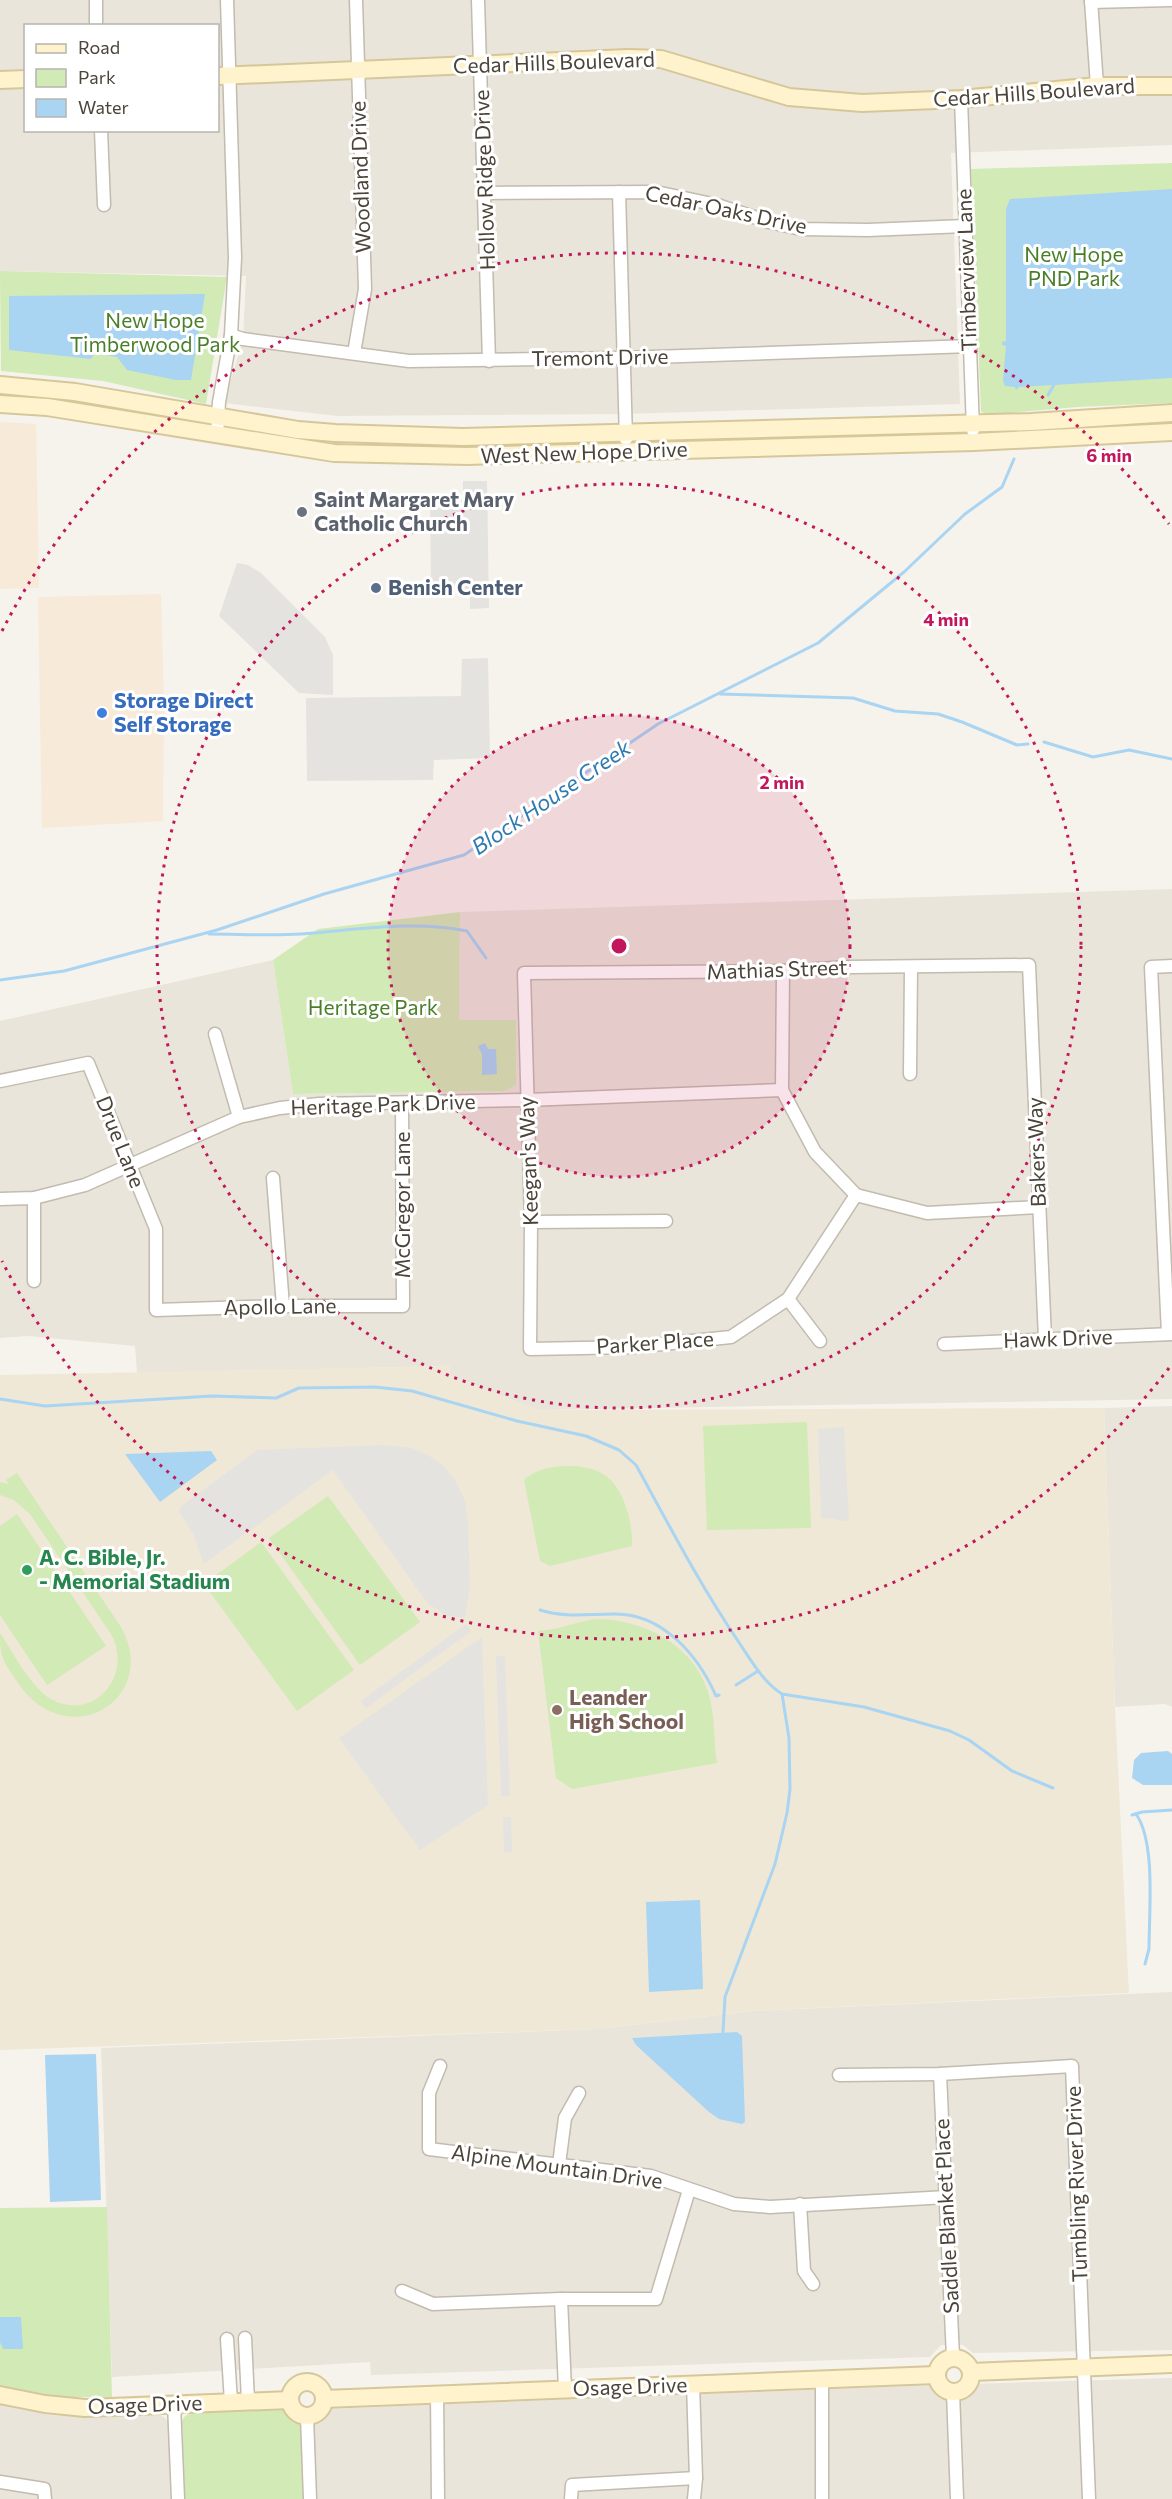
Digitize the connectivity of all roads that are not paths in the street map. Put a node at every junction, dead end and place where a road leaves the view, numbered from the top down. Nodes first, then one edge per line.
1 (96, 0) edge
2 (227, 0) edge
3 (356, 0) edge
4 (478, 0) edge
5 (1170, 0) edge
6 (1091, 1) edge
7 (96, 24) edge
8 (481, 66) junction
9 (357, 69) junction
10 (224, 76) edge
11 (0, 80) edge
12 (24, 80) edge
13 (1097, 86) junction
14 (1172, 86) edge
15 (961, 99) junction
16 (101, 132) edge
17 (619, 192) junction
18 (486, 193) junction
19 (104, 205) dead end
20 (965, 226) junction
21 (231, 335) junction
22 (971, 346) junction
23 (354, 353) junction
24 (623, 358) junction
25 (489, 360) junction
26 (0, 385) edge
27 (0, 404) edge
28 (1172, 412) edge
29 (1142, 414) junction
30 (220, 416) junction
31 (973, 423) junction
32 (1172, 432) edge
33 (626, 433) junction
34 (217, 435) junction
35 (1062, 438) junction
36 (974, 442) junction
37 (627, 452) junction
38 (1029, 965) joint
39 (1172, 966) edge
40 (911, 967) junction
41 (783, 972) junction
42 (525, 973) joint
43 (216, 1034) dead end
44 (910, 1074) dead end
45 (0, 1081) edge
46 (782, 1090) junction
47 (527, 1100) junction
48 (402, 1103) junction
49 (239, 1118) junction
50 (130, 1167) junction
51 (273, 1178) dead end
52 (856, 1195) junction
53 (0, 1198) edge
54 (34, 1198) junction
55 (1039, 1207) junction
56 (666, 1221) dead end
57 (531, 1222) junction
58 (34, 1281) dead end
59 (788, 1299) junction
60 (283, 1306) junction
61 (404, 1306) joint
62 (156, 1310) joint
63 (1170, 1334) edge
64 (1045, 1339) junction
65 (820, 1341) dead end
66 (944, 1344) dead end
67 (530, 1349) joint
68 (440, 2066) dead end
69 (940, 2074) junction
70 (839, 2076) dead end
71 (579, 2093) dead end
72 (559, 2164) junction
73 (689, 2190) junction
74 (947, 2197) junction
75 (800, 2204) junction
76 (813, 2284) dead end
77 (402, 2291) dead end
78 (561, 2299) junction
79 (245, 2338) dead end
80 (227, 2339) dead end
81 (953, 2357) junction
82 (1172, 2364) edge
83 (1083, 2367) junction
84 (971, 2372) junction
85 (936, 2375) junction
86 (822, 2379) junction
87 (693, 2384) junction
88 (565, 2389) junction
89 (953, 2392) junction
90 (437, 2394) junction
91 (0, 2395) edge
92 (324, 2399) junction
93 (290, 2400) junction
94 (239, 2402) junction
95 (174, 2404) junction
96 (307, 2416) junction
97 (696, 2478) junction
98 (0, 2482) edge
99 (45, 2499) edge
100 (178, 2499) edge
101 (310, 2499) edge
102 (438, 2499) edge
103 (571, 2499) edge
104 (694, 2499) edge
105 (822, 2499) edge
106 (957, 2499) edge
107 (1089, 2499) edge

1 - 7 street
2 - 10 street
3 - 9 street, Woodland Drive
4 - 8 street, Hollow Ridge Drive
5 - 6 street
6 - 13 street
8 - 9 main road, Cedar Hills Boulevard
8 - 15 main road, Cedar Hills Boulevard
8 - 18 street, Hollow Ridge Drive
9 - 10 main road, Cedar Hills Boulevard
9 - 23 street, Woodland Drive
10 - 21 street
11 - 12 main road
13 - 14 main road, Cedar Hills Boulevard
13 - 15 main road, Cedar Hills Boulevard
15 - 20 street, Timberview Lane
16 - 19 street
17 - 18 street, Cedar Oaks Drive
17 - 20 street, Cedar Oaks Drive
17 - 24 street
18 - 25 street, Hollow Ridge Drive
20 - 22 street, Timberview Lane
21 - 23 street, Tremont Drive
21 - 30 street
22 - 24 street, Tremont Drive
22 - 31 street, Timberview Lane
23 - 25 street, Tremont Drive
24 - 25 street, Tremont Drive
24 - 33 street
26 - 30 main road, West New Hope Drive
27 - 34 main road, West New Hope Drive
28 - 29 main road, West New Hope Drive
29 - 31 main road, West New Hope Drive
29 - 35 main road
30 - 33 main road, West New Hope Drive
30 - 34 street
31 - 33 main road, West New Hope Drive
31 - 36 street, Timberview Lane
32 - 35 main road, West New Hope Drive
33 - 37 street
34 - 37 main road, West New Hope Drive
35 - 36 main road, West New Hope Drive
36 - 37 main road, West New Hope Drive
38 - 40 street, Mathias Street
38 - 55 street, Bakers Way
39 - 63 street
40 - 41 street, Mathias Street
40 - 44 street
41 - 42 street, Mathias Street
41 - 46 street
42 - 47 street, Keegan's Way
43 - 49 street
45 - 50 street, Drue Lane
46 - 47 street, Heritage Park Drive
46 - 52 street
47 - 48 street, Heritage Park Drive
47 - 57 street, Keegan's Way
48 - 49 street, Heritage Park Drive
48 - 61 street, McGregor Lane
49 - 50 street, Heritage Park Drive
50 - 54 street, Heritage Park Drive
50 - 62 street, Drue Lane
51 - 60 street
52 - 55 street
52 - 59 street, Parker Place
53 - 54 street, Heritage Park Drive
54 - 58 street
55 - 64 street, Bakers Way
56 - 57 street
57 - 67 street, Keegan's Way
59 - 65 street
59 - 67 street, Parker Place
60 - 61 street, Apollo Lane
60 - 62 street, Apollo Lane
63 - 64 street, Hawk Drive
64 - 66 street, Hawk Drive
68 - 72 street, Alpine Mountain Drive
69 - 70 street, Tumbling River Drive
69 - 74 street, Saddle Blanket Place
69 - 83 street, Tumbling River Drive
71 - 72 street
72 - 73 street, Alpine Mountain Drive
73 - 75 street, Alpine Mountain Drive
73 - 78 street
74 - 75 street, Alpine Mountain Drive
74 - 81 street, Saddle Blanket Place
75 - 76 street
77 - 78 street
78 - 88 street
79 - 94 street
80 - 94 street
81 - 84 main road
81 - 85 main road
82 - 83 main road
83 - 84 main road
83 - 107 street, Tumbling River Drive
84 - 89 main road
85 - 86 main road, Osage Drive
85 - 89 main road
86 - 87 main road, Osage Drive
86 - 105 street
87 - 88 main road, Osage Drive
87 - 97 street
88 - 90 main road, Osage Drive
89 - 106 street
90 - 92 main road, Osage Drive
90 - 102 street
91 - 95 main road, Osage Drive
92 - 93 main road
92 - 96 main road
93 - 94 main road, Osage Drive
93 - 96 main road
94 - 95 main road, Osage Drive
95 - 100 street
96 - 101 street
97 - 103 street
97 - 104 street
98 - 99 street

